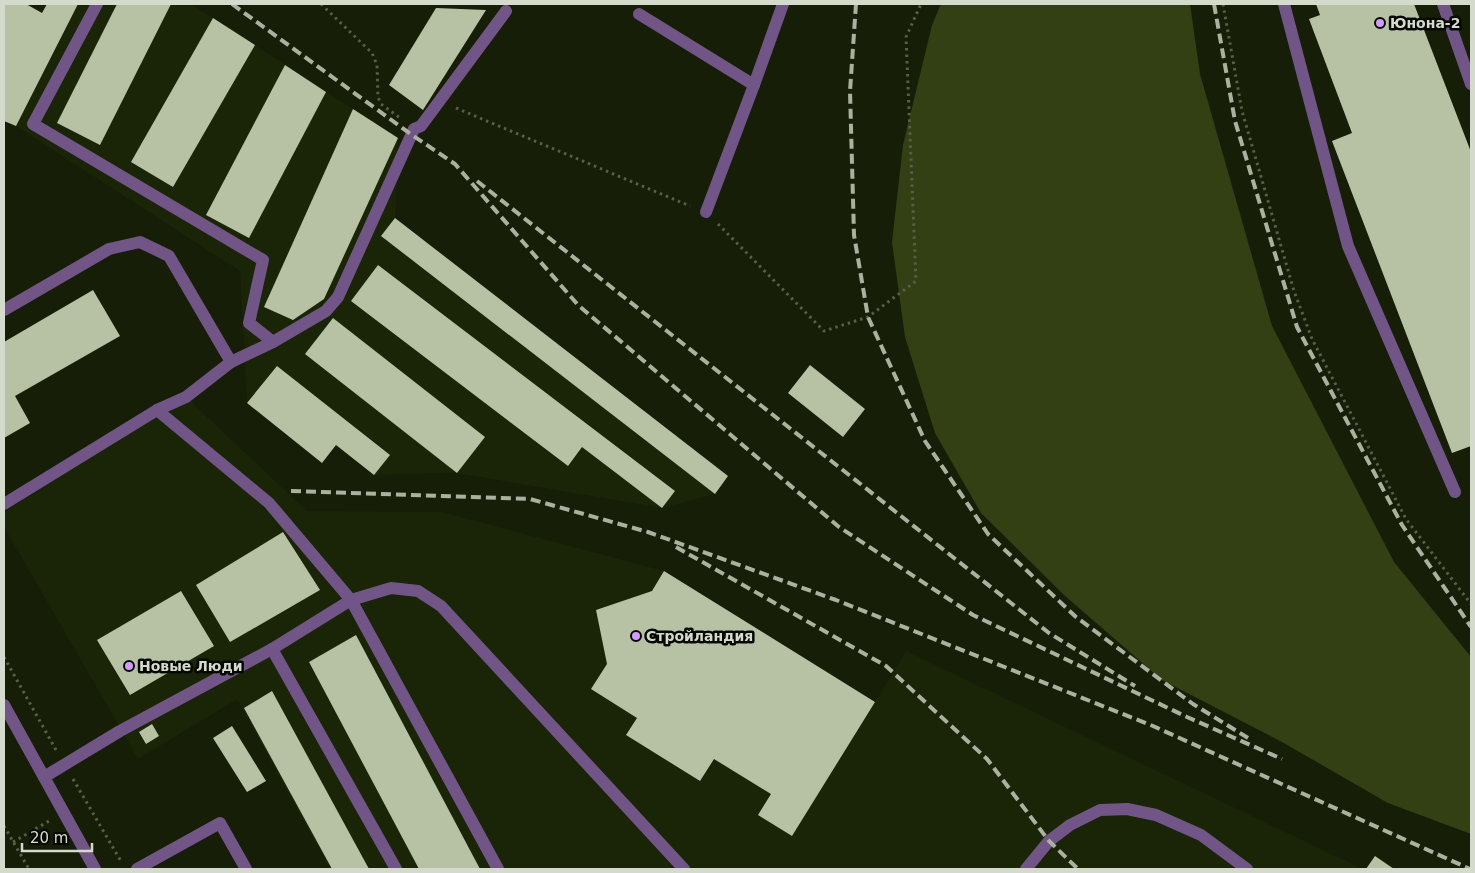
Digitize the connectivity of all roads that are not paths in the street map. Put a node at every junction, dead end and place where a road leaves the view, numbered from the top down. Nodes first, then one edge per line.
1 (97, 4) edge
2 (782, 4) edge
3 (1284, 4) edge
4 (1443, 4) edge
5 (506, 11) dead end
6 (639, 14) dead end
7 (1471, 84) edge
8 (754, 86) junction
9 (706, 212) road end
10 (4, 310) edge
11 (273, 342) junction
12 (231, 362) junction
13 (156, 410) junction
14 (1455, 492) dead end
15 (4, 504) edge
16 (351, 600) junction
17 (272, 649) junction
18 (4, 705) edge
19 (44, 777) junction
20 (95, 869) edge
21 (137, 869) edge
22 (246, 869) edge
23 (396, 869) edge
24 (498, 869) edge
25 (684, 869) edge
26 (1026, 869) edge
27 (1247, 869) edge

1 - 11 street
2 - 8 street
3 - 14 street
4 - 7 street
5 - 11 street
6 - 8 street
8 - 9 street
10 - 12 street
11 - 12 street
12 - 13 street
13 - 15 street
13 - 16 street
16 - 17 street
16 - 24 street
16 - 25 street
17 - 19 street
17 - 23 street
18 - 19 street
19 - 20 street
21 - 22 street
26 - 27 street

